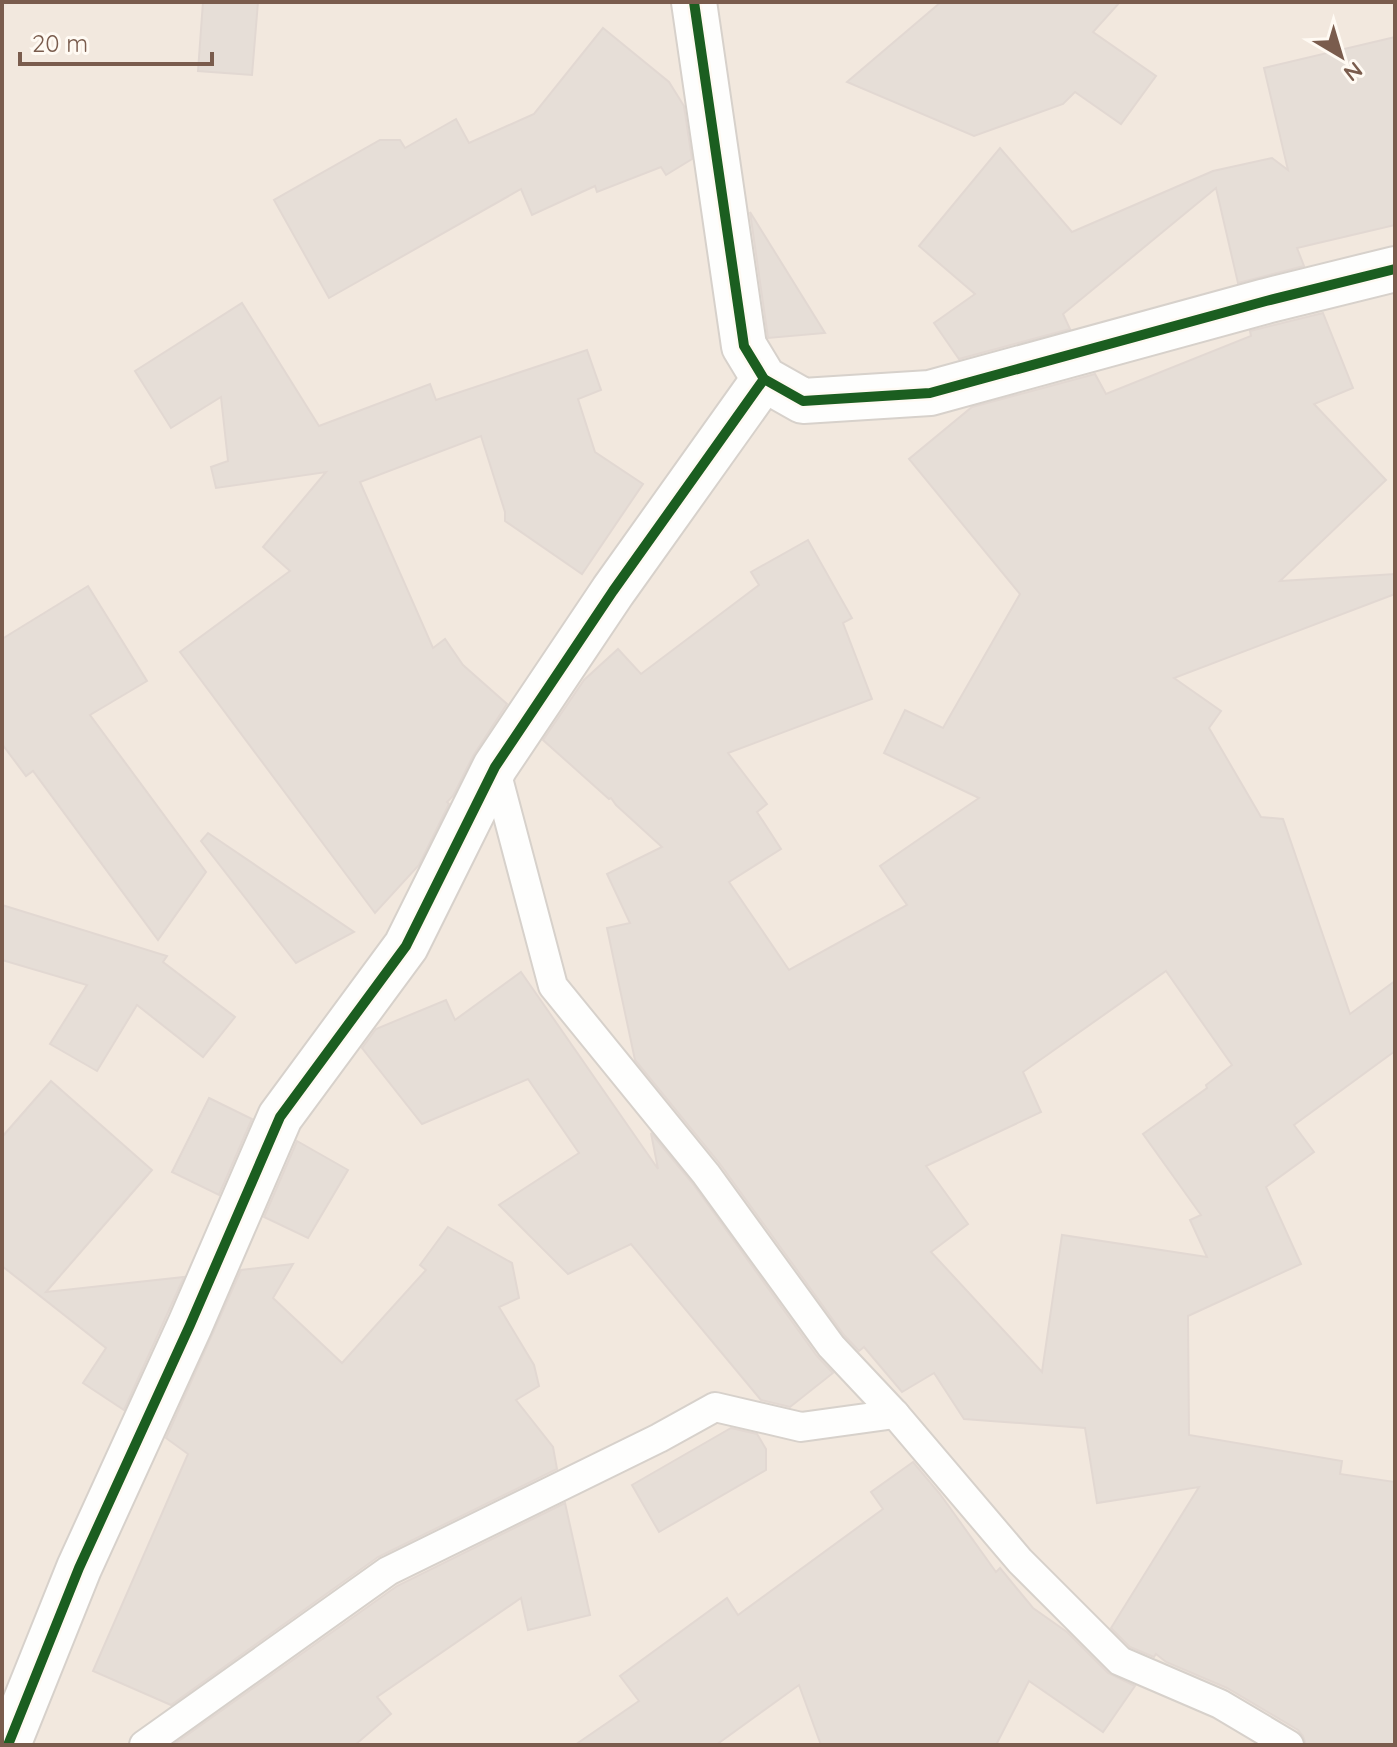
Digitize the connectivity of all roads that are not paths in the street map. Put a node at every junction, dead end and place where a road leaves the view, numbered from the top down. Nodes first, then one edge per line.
1 (694, 2) edge
2 (1395, 269) edge
3 (764, 379) junction
4 (495, 767) junction
5 (895, 1414) junction
6 (8, 1745) edge
7 (144, 1745) edge
8 (1289, 1745) edge

1 - 3 street
2 - 3 street
3 - 4 street
4 - 5 lane
4 - 6 street
5 - 7 lane
5 - 8 lane

